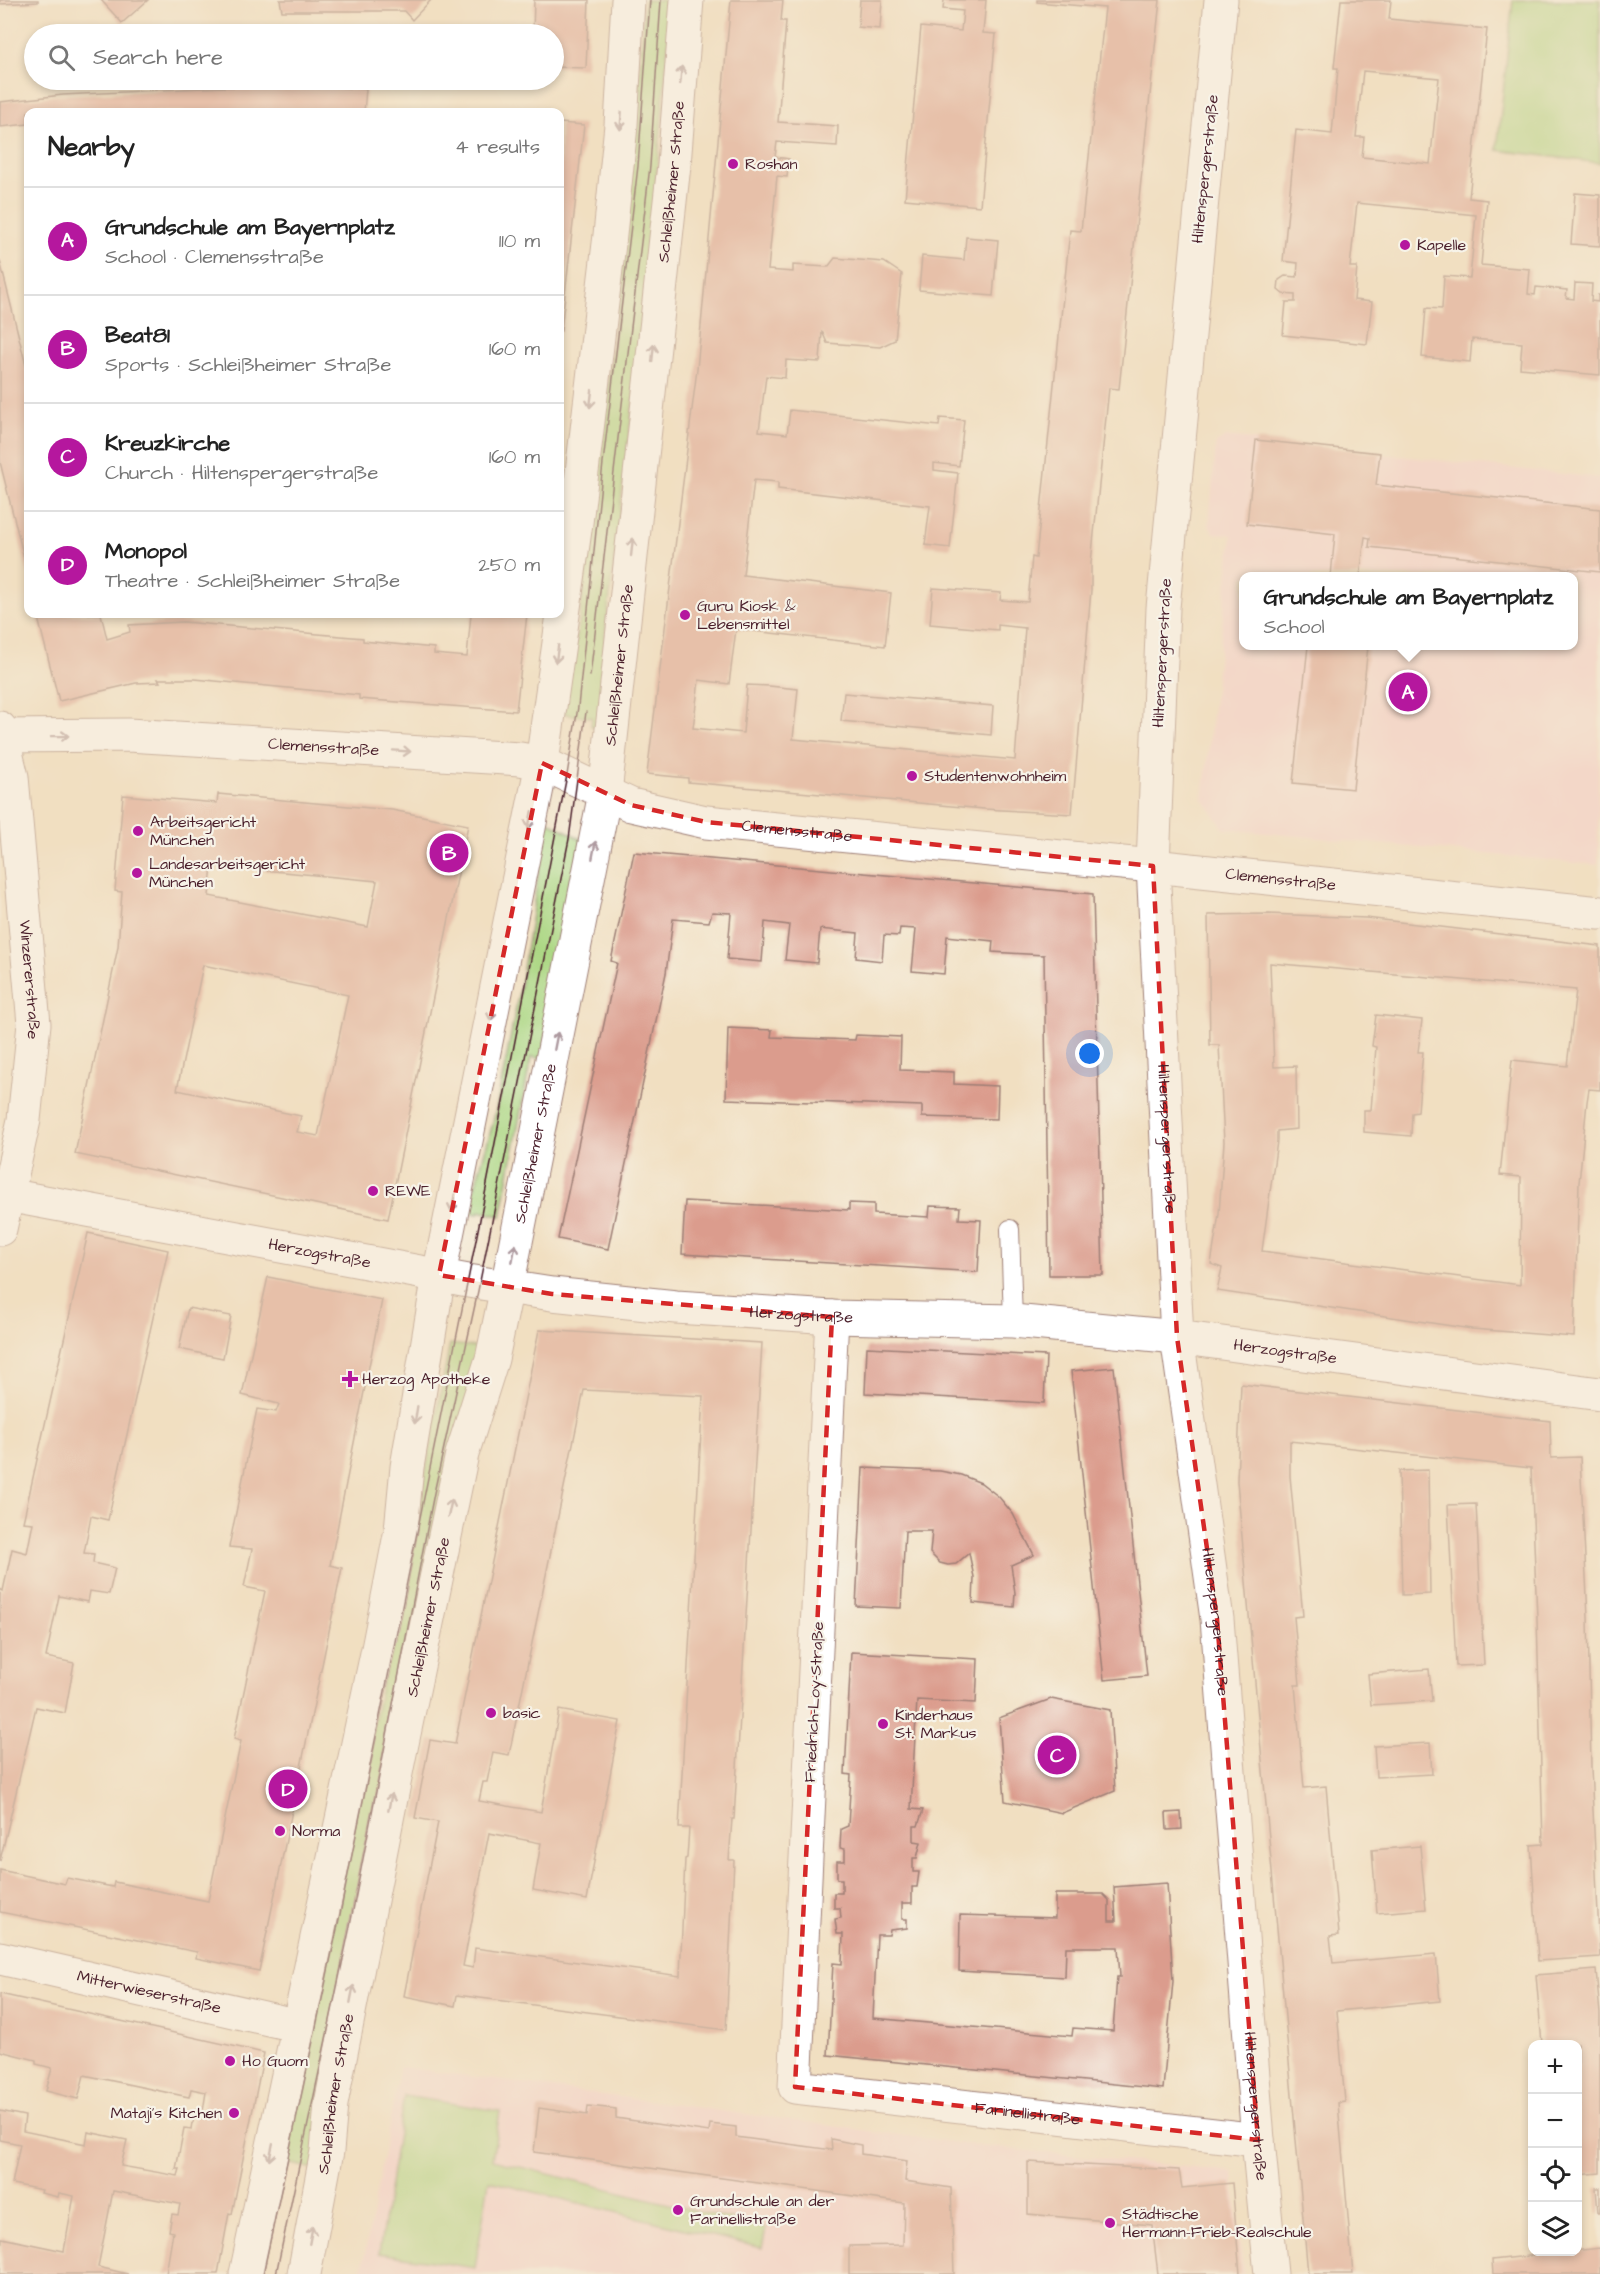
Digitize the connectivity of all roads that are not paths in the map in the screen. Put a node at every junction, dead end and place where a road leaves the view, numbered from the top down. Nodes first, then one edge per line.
1 (628, 0) edge
2 (687, 0) edge
3 (1221, 0) edge
4 (564, 608) edge
5 (563, 618) edge
6 (1, 734) edge
7 (542, 763) junction
8 (606, 793) junction
9 (1153, 866) junction
10 (1600, 914) edge
11 (7, 1195) junction
12 (0, 1229) edge
13 (1010, 1229) dead end
14 (439, 1275) junction
15 (507, 1287) junction
16 (832, 1317) junction
17 (1013, 1321) junction
18 (1178, 1337) junction
19 (1600, 1394) edge
20 (0, 1958) edge
21 (299, 2026) junction
22 (795, 2088) joint
23 (1258, 2140) junction
24 (246, 2274) edge
25 (304, 2274) edge
26 (1271, 2274) edge

1 -> 4 street
8 -> 2 street, Schleißheimer Straße
3 - 9 street, Hiltenspergerstraße
5 -> 7 street
6 -> 7 street, Clemensstraße
6 - 11 street, Winzererstraße
7 - 8 street, Clemensstraße
7 -> 14 street
8 - 9 street, Clemensstraße
15 -> 8 street, Schleißheimer Straße
9 - 10 street, Clemensstraße
9 - 18 street, Hiltenspergerstraße
11 - 12 street, Winzererstraße
11 - 14 street, Herzogstraße
13 - 17 lane
14 - 15 street, Herzogstraße
14 -> 21 street
15 - 16 street, Herzogstraße
25 -> 15 street, Schleißheimer Straße
16 - 17 street, Herzogstraße
16 - 22 street, Friedrich-Loy-Straße
17 - 18 street, Herzogstraße
18 - 19 street, Herzogstraße
18 - 23 street, Hiltenspergerstraße
20 - 21 street, Mitterwieserstraße
21 -> 24 street
22 - 23 street, Farinellistraße
23 - 26 street, Hiltenspergerstraße

